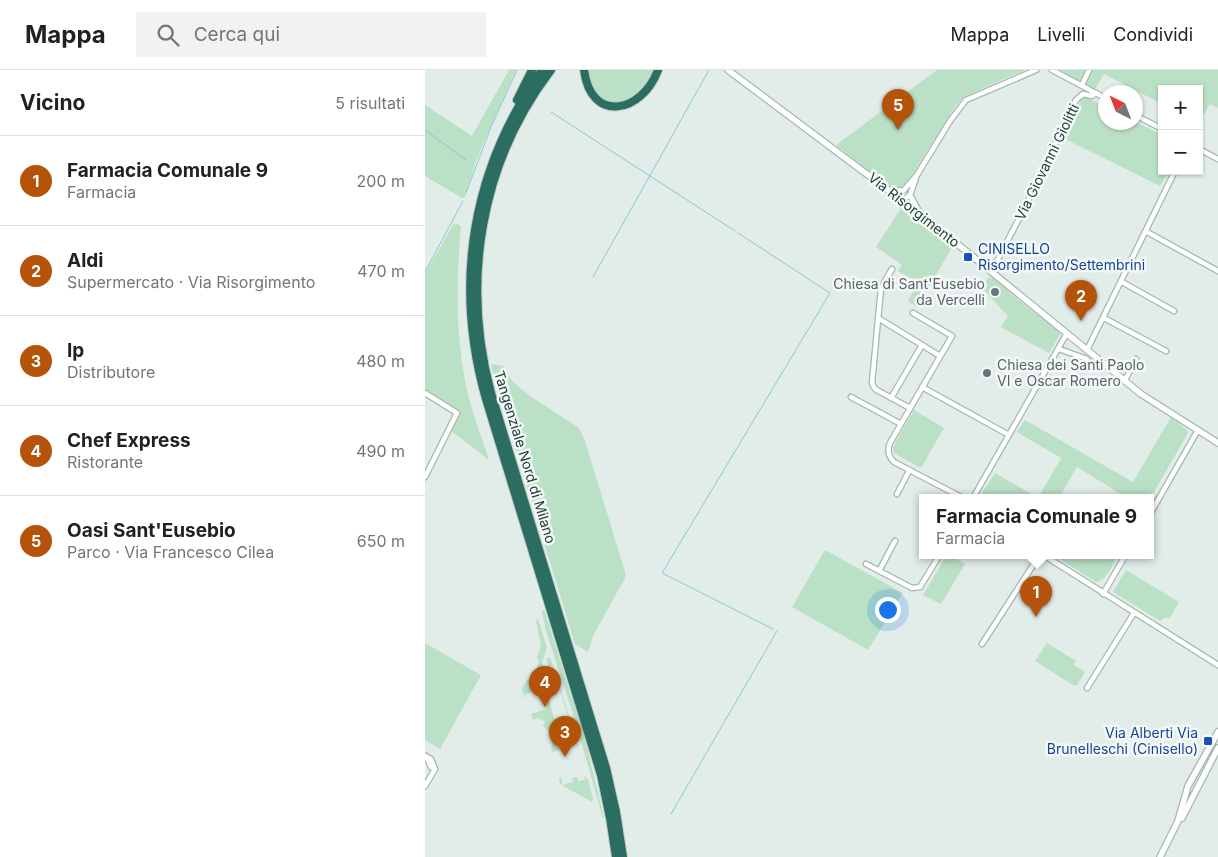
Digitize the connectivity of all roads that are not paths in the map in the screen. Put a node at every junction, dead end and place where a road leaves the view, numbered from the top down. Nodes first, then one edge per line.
1 (532, 70) edge
2 (542, 70) edge
3 (551, 70) edge
4 (584, 70) edge
5 (658, 70) edge
6 (728, 70) edge
7 (1036, 70) edge
8 (1052, 70) edge
9 (1089, 70) edge
10 (1082, 86) junction
11 (1096, 93) joint
12 (1143, 118) edge
13 (1158, 126) edge
14 (1203, 151) edge
15 (496, 153) junction
16 (1218, 159) edge
17 (917, 175) junction
18 (1173, 175) edge
19 (903, 190) junction
20 (889, 191) junction
21 (910, 195) junction
22 (902, 200) junction
23 (923, 216) junction
24 (1147, 232) junction
25 (891, 269) dead end
26 (991, 270) junction
27 (1218, 271) edge
28 (1122, 282) junction
29 (1174, 311) dead end
30 (913, 312) dead end
31 (878, 318) junction
32 (1104, 318) junction
33 (1067, 334) junction
34 (922, 345) junction
35 (1059, 349) junction
36 (1087, 350) junction
37 (1166, 351) dead end
38 (940, 356) junction
39 (1087, 359) dead end
40 (1136, 359) dead end
41 (1125, 380) junction
42 (922, 388) junction
43 (425, 394) edge
44 (851, 397) dead end
45 (891, 398) junction
46 (910, 408) junction
47 (901, 424) junction
48 (1198, 430) junction
49 (1009, 435) junction
50 (1218, 443) edge
51 (909, 471) junction
52 (425, 477) edge
53 (897, 494) dead end
54 (955, 494) edge
55 (975, 494) edge
56 (1154, 507) edge
57 (895, 541) dead end
58 (937, 559) edge
59 (1037, 559) edge
60 (1050, 559) edge
61 (1123, 559) edge
62 (866, 564) dead end
63 (879, 571) junction
64 (1103, 594) junction
65 (1134, 613) junction
66 (982, 644) dead end
67 (1218, 665) edge
68 (1087, 688) dead end
69 (1218, 732) edge
70 (1218, 748) edge
71 (425, 756) edge
72 (1199, 766) junction
73 (1208, 767) junction
74 (425, 786) edge
75 (1175, 828) junction
76 (616, 857) edge
77 (623, 857) edge
78 (1160, 857) edge

1 - 15 highway
2 - 15 highway, Tangenziale Nord di Milano
3 - 77 highway, Tangenziale Nord di Milano
4 - 5 highway
6 - 20 street, Via Risorgimento
7 - 17 street
8 - 10 street
9 - 10 street, Via Giovanni Giolitti
10 - 11 street
11 - 26 street, Via Giovanni Giolitti
12 - 13 street
14 - 16 street
15 - 76 highway, Tangenziale Nord di Milano
17 - 19 street
17 - 21 street
18 - 24 street
19 - 20 street
19 - 22 street
20 - 22 street, Via Risorgimento
21 - 22 street
21 - 23 street
22 - 23 street, Via Risorgimento
23 - 26 street, Via Risorgimento
24 - 27 street
24 - 28 street
25 - 31 street
26 - 33 street, Via Risorgimento
28 - 29 street
28 - 32 street
30 - 38 street
31 - 34 street
31 - 45 street
32 - 36 street
32 - 37 street
33 - 35 street
33 - 36 street, Via Risorgimento
34 - 38 street
34 - 45 street
35 - 39 street
35 - 49 street
36 - 41 street, Via Risorgimento
38 - 42 street
40 - 41 street
41 - 48 street, Via Risorgimento
42 - 46 street
42 - 49 street
43 - 52 street
44 - 47 street
45 - 46 street
46 - 47 street
47 - 51 street
48 - 50 street, Via Risorgimento
48 - 56 street
49 - 55 street
51 - 53 street
51 - 54 street
57 - 63 street
58 - 63 street
59 - 66 street
60 - 64 street
61 - 64 street
62 - 63 street
64 - 65 street
65 - 67 street
65 - 68 street
69 - 72 street
70 - 73 street
71 - 74 street
72 - 73 street
72 - 75 street
73 - 75 street
75 - 78 street

